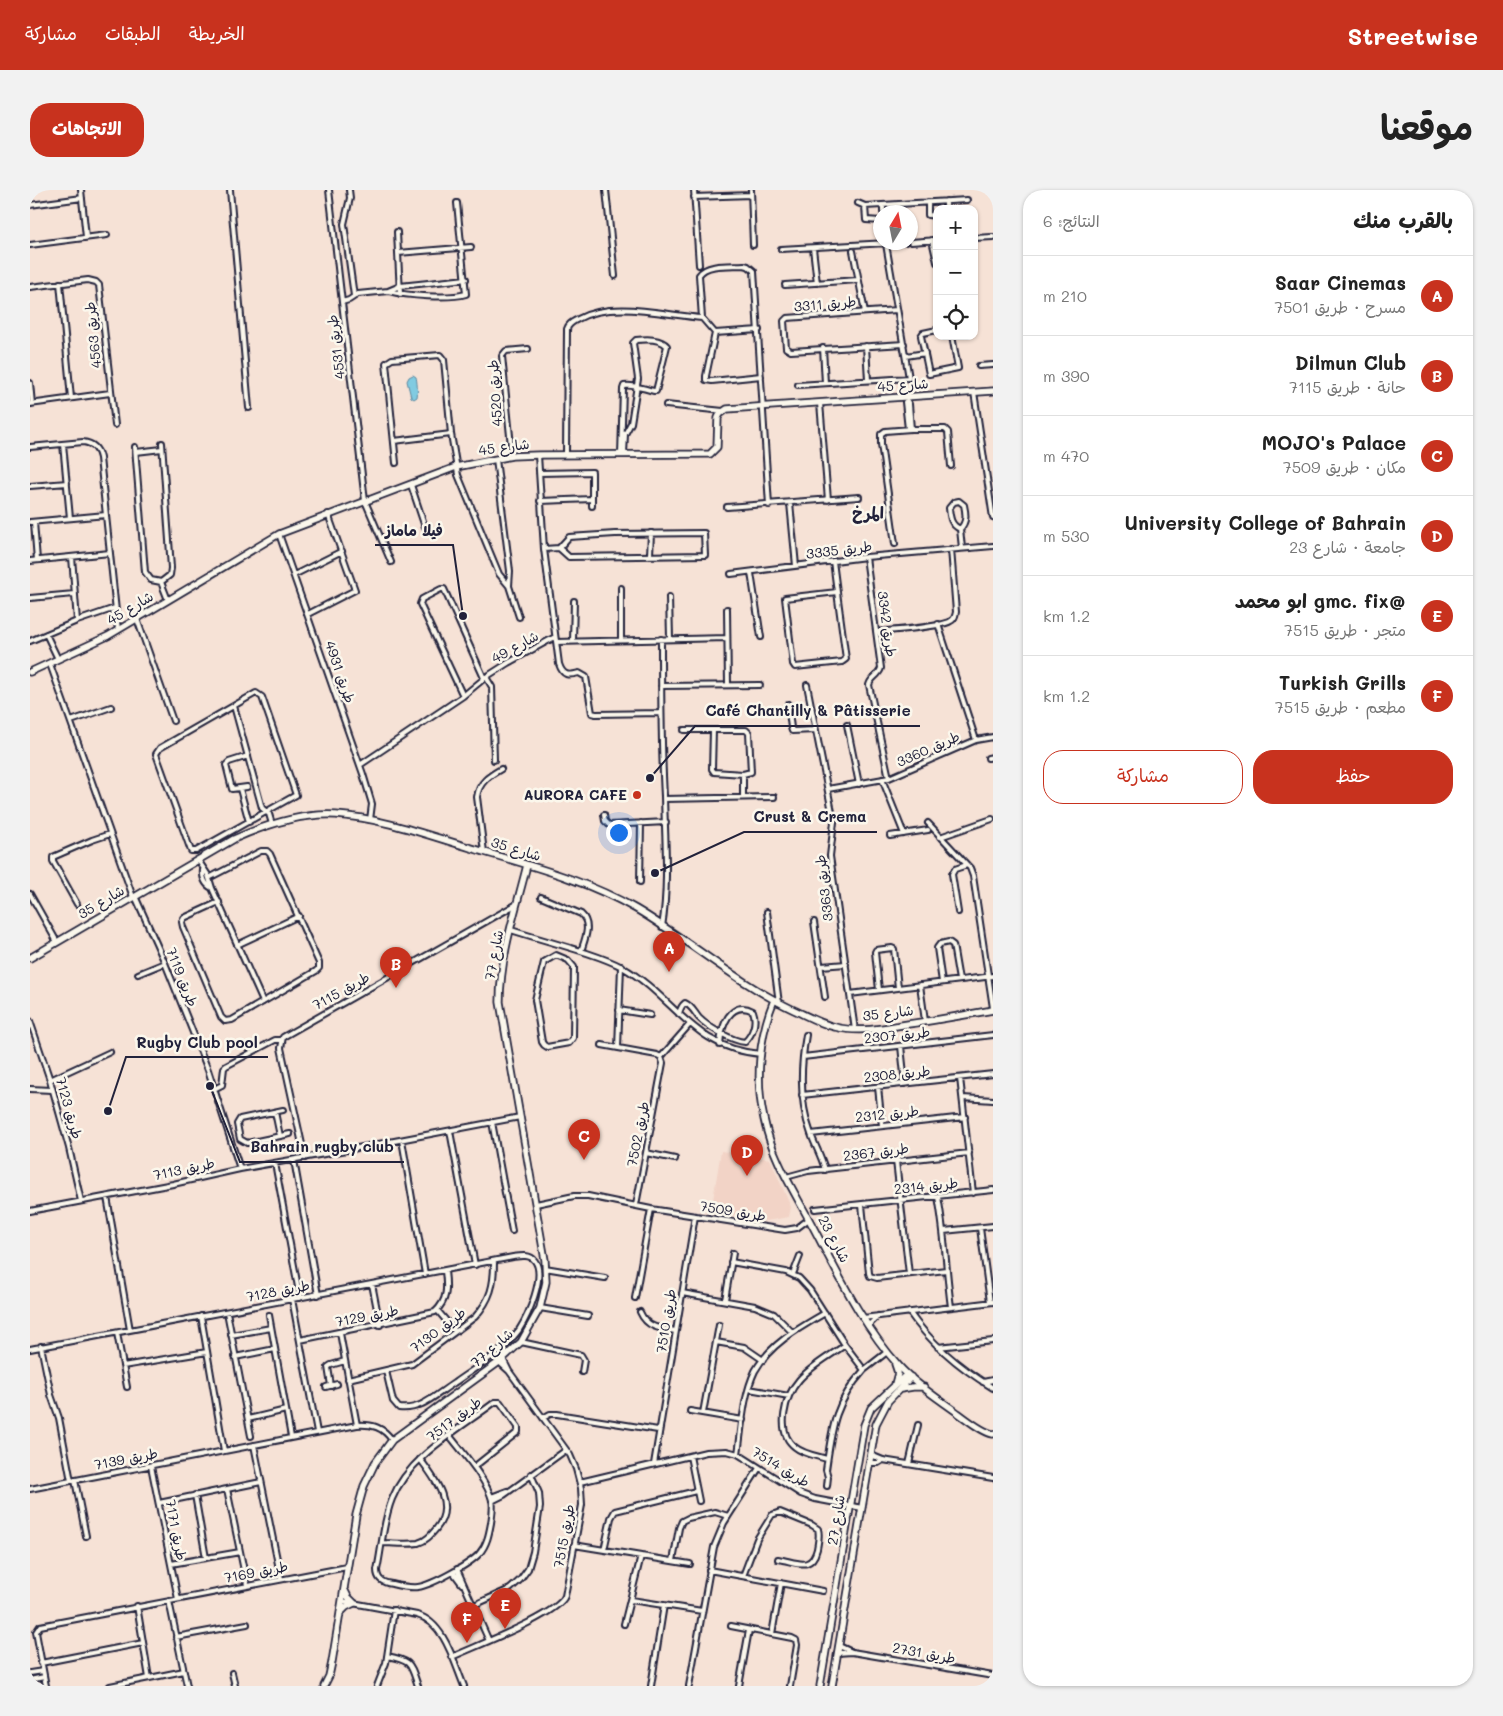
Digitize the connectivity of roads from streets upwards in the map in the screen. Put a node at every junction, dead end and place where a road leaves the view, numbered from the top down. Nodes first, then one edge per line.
1 (81, 190) edge
2 (230, 190) edge
3 (329, 190) edge
4 (349, 190) edge
5 (606, 190) edge
6 (694, 190) edge
7 (723, 190) edge
8 (751, 192) edge
9 (724, 196) junction
10 (694, 197) junction
11 (82, 198) junction
12 (967, 200) dead end
13 (946, 201) junction
14 (928, 202) junction
15 (457, 203) dead end
16 (858, 203) dead end
17 (883, 204) joint
18 (30, 205) edge
19 (946, 205) edge
20 (865, 206) junction
21 (933, 216) edge
22 (873, 220) edge
23 (397, 232) dead end
24 (107, 235) dead end
25 (993, 236) edge
26 (86, 237) junction
27 (978, 238) edge
28 (933, 240) edge
29 (918, 241) edge
30 (30, 245) edge
31 (753, 245) dead end
32 (873, 245) edge
33 (472, 247) dead end
34 (462, 248) junction
35 (813, 248) junction
36 (781, 249) dead end
37 (887, 250) edge
38 (853, 251) dead end
39 (398, 253) junction
40 (699, 266) dead end
41 (616, 276) dead end
42 (466, 279) junction
43 (858, 280) junction
44 (816, 283) junction
45 (60, 284) junction
46 (785, 285) dead end
47 (400, 286) junction
48 (30, 287) edge
49 (388, 291) junction
50 (400, 294) junction
51 (354, 296) junction
52 (342, 302) junction
53 (897, 310) junction
54 (865, 312) junction
55 (702, 318) junction
56 (759, 330) junction
57 (933, 331) edge
58 (715, 333) junction
59 (953, 340) edge
60 (904, 344) junction
61 (866, 346) junction
62 (822, 348) junction
63 (528, 349) dead end
64 (925, 353) junction
65 (906, 356) junction
66 (993, 365) edge
67 (979, 366) dead end
68 (761, 376) junction
69 (868, 380) junction
70 (30, 383) edge
71 (825, 383) junction
72 (798, 385) dead end
73 (636, 386) junction
74 (993, 391) edge
75 (974, 392) junction
76 (110, 393) junction
77 (71, 398) junction
78 (906, 399) junction
79 (820, 403) junction
80 (31, 404) edge
81 (666, 405) dead end
82 (763, 406) junction
83 (249, 408) dead end
84 (723, 411) junction
85 (115, 425) dead end
86 (910, 429) junction
87 (451, 434) junction
88 (394, 441) junction
89 (162, 443) dead end
90 (63, 444) junction
91 (30, 447) edge
92 (135, 447) dead end
93 (162, 449) junction
94 (136, 452) junction
95 (566, 454) junction
96 (538, 455) junction
97 (623, 455) junction
98 (512, 456) junction
99 (496, 459) junction
100 (396, 463) dead end
101 (951, 466) dead end
102 (456, 467) junction
103 (539, 473) junction
104 (67, 483) junction
105 (411, 485) junction
106 (30, 486) edge
107 (859, 497) dead end
108 (592, 499) junction
109 (540, 500) junction
110 (828, 500) junction
111 (365, 501) junction
112 (790, 503) junction
113 (769, 504) junction
114 (592, 506) dead end
115 (727, 508) dead end
116 (328, 514) junction
117 (106, 515) junction
118 (70, 518) junction
119 (993, 518) edge
120 (32, 522) edge
121 (425, 528) dead end
122 (960, 529) junction
123 (651, 533) junction
124 (279, 534) junction
125 (895, 544) dead end
126 (993, 546) edge
127 (559, 548) junction
128 (962, 548) junction
129 (544, 549) junction
130 (951, 549) junction
131 (342, 552) junction
132 (110, 553) junction
133 (650, 556) junction
134 (72, 557) junction
135 (866, 557) junction
136 (37, 560) junction
137 (30, 561) edge
138 (833, 561) junction
139 (390, 562) dead end
140 (796, 566) junction
141 (751, 573) junction
142 (731, 574) dead end
143 (294, 575) junction
144 (161, 582) junction
145 (509, 586) junction
146 (621, 588) dead end
147 (837, 592) junction
148 (74, 594) junction
149 (669, 597) dead end
150 (30, 598) edge
151 (168, 600) junction
152 (574, 601) dead end
153 (115, 608) junction
154 (727, 609) dead end
155 (308, 614) junction
156 (519, 617) dead end
157 (137, 619) junction
158 (77, 621) junction
159 (938, 624) junction
160 (118, 630) junction
161 (877, 632) junction
162 (46, 634) junction
163 (761, 637) dead end
164 (670, 638) junction
165 (727, 638) junction
166 (661, 639) junction
167 (556, 640) junction
168 (622, 640) junction
169 (30, 641) edge
170 (573, 641) junction
171 (58, 660) junction
172 (50, 664) junction
173 (30, 672) edge
174 (485, 678) junction
175 (728, 685) junction
176 (760, 685) dead end
177 (807, 685) dead end
178 (661, 686) junction
179 (463, 696) junction
180 (788, 704) dead end
181 (234, 706) junction
182 (111, 707) dead end
183 (661, 713) junction
184 (173, 720) dead end
185 (71, 721) junction
186 (847, 725) dead end
187 (684, 730) dead end
188 (714, 730) junction
189 (815, 730) junction
190 (993, 736) edge
191 (976, 740) junction
192 (248, 756) junction
193 (494, 760) dead end
194 (360, 765) junction
195 (501, 769) dead end
196 (743, 774) junction
197 (889, 778) junction
198 (882, 779) junction
199 (859, 784) junction
200 (246, 787) dead end
201 (240, 789) junction
202 (828, 789) junction
203 (743, 797) junction
204 (774, 797) dead end
205 (664, 799) junction
206 (266, 811) junction
207 (604, 816) dead end
208 (992, 819) edge
209 (370, 820) junction
210 (249, 822) junction
211 (666, 822) junction
212 (641, 823) junction
213 (928, 823) dead end
214 (272, 824) junction
215 (928, 830) dead end
216 (110, 834) junction
217 (904, 834) junction
218 (890, 836) dead end
219 (940, 837) junction
220 (484, 852) junction
221 (198, 860) junction
222 (527, 865) junction
223 (967, 865) junction
224 (203, 870) junction
225 (209, 878) junction
226 (640, 882) dead end
227 (212, 888) junction
228 (30, 894) edge
229 (133, 897) junction
230 (541, 897) dead end
231 (219, 902) junction
232 (77, 904) dead end
233 (517, 904) junction
234 (767, 912) dead end
235 (958, 912) dead end
236 (299, 916) junction
237 (814, 922) dead end
238 (662, 927) junction
239 (511, 930) junction
240 (57, 942) junction
241 (558, 944) junction
242 (237, 945) junction
243 (581, 952) junction
244 (556, 955) junction
245 (30, 958) edge
246 (165, 963) junction
247 (846, 964) junction
248 (621, 966) junction
249 (821, 966) junction
250 (138, 974) dead end
251 (991, 976) edge
252 (959, 980) junction
253 (942, 982) junction
254 (920, 985) junction
255 (898, 988) junction
256 (879, 990) junction
257 (850, 994) junction
258 (824, 997) dead end
259 (776, 1001) junction
260 (263, 1002) junction
261 (993, 1009) edge
262 (619, 1010) junction
263 (679, 1014) junction
264 (650, 1015) dead end
265 (30, 1022) edge
266 (926, 1022) junction
267 (690, 1024) junction
268 (855, 1030) junction
269 (721, 1032) junction
270 (806, 1035) dead end
271 (993, 1035) edge
272 (282, 1040) junction
273 (720, 1045) junction
274 (602, 1046) dead end
275 (901, 1046) junction
276 (618, 1048) junction
277 (110, 1052) dead end
278 (760, 1054) junction
279 (661, 1057) junction
280 (802, 1057) junction
281 (993, 1074) edge
282 (960, 1078) junction
283 (50, 1080) junction
284 (905, 1084) junction
285 (878, 1087) junction
286 (30, 1089) edge
287 (214, 1089) junction
288 (52, 1090) junction
289 (802, 1095) junction
290 (963, 1098) junction
291 (993, 1100) edge
292 (283, 1110) dead end
293 (275, 1112) junction
294 (520, 1117) junction
295 (965, 1117) junction
296 (492, 1122) junction
297 (882, 1126) junction
298 (239, 1131) junction
299 (450, 1131) junction
300 (229, 1134) junction
301 (290, 1134) dead end
302 (811, 1134) junction
303 (280, 1136) junction
304 (402, 1140) junction
305 (969, 1153) junction
306 (646, 1154) junction
307 (305, 1158) junction
308 (675, 1159) dead end
309 (294, 1160) junction
310 (896, 1161) junction
311 (275, 1163) junction
312 (240, 1169) junction
313 (826, 1170) junction
314 (786, 1177) junction
315 (993, 1190) edge
316 (973, 1193) junction
317 (938, 1196) junction
318 (107, 1197) junction
319 (901, 1200) junction
320 (81, 1201) junction
321 (536, 1204) junction
322 (636, 1205) junction
323 (862, 1205) junction
324 (651, 1209) junction
325 (815, 1209) dead end
326 (30, 1211) edge
327 (695, 1216) junction
328 (809, 1219) junction
329 (993, 1226) edge
330 (980, 1228) junction
331 (512, 1231) dead end
332 (944, 1231) junction
333 (732, 1253) dead end
334 (800, 1256) dead end
335 (531, 1258) joint
336 (494, 1262) junction
337 (731, 1262) junction
338 (986, 1264) junction
339 (993, 1264) edge
340 (475, 1265) junction
341 (545, 1268) junction
342 (946, 1270) junction
343 (445, 1271) junction
344 (425, 1274) junction
345 (793, 1274) junction
346 (909, 1274) junction
347 (605, 1278) dead end
348 (372, 1284) junction
349 (682, 1293) junction
350 (318, 1295) junction
351 (300, 1298) junction
352 (635, 1298) dead end
353 (292, 1299) junction
354 (725, 1300) junction
355 (992, 1302) edge
356 (951, 1307) junction
357 (540, 1308) junction
358 (437, 1310) junction
359 (227, 1312) junction
360 (640, 1312) dead end
361 (909, 1312) junction
362 (825, 1313) junction
363 (269, 1315) dead end
364 (201, 1316) junction
365 (588, 1316) dead end
366 (878, 1316) junction
367 (863, 1318) junction
368 (380, 1325) junction
369 (719, 1325) dead end
370 (868, 1326) junction
371 (271, 1328) junction
372 (130, 1330) junction
373 (456, 1331) junction
374 (676, 1331) junction
375 (792, 1332) junction
376 (117, 1333) junction
377 (340, 1333) junction
378 (231, 1335) junction
379 (300, 1340) junction
380 (993, 1341) edge
381 (520, 1342) junction
382 (716, 1342) junction
383 (845, 1345) junction
384 (41, 1346) junction
385 (938, 1347) junction
386 (30, 1349) edge
387 (275, 1349) junction
388 (207, 1352) junction
389 (887, 1352) junction
390 (236, 1357) junction
391 (894, 1359) junction
392 (763, 1360) junction
393 (345, 1361) junction
394 (501, 1361) junction
395 (123, 1366) junction
396 (864, 1370) junction
397 (386, 1371) junction
398 (582, 1372) dead end
399 (909, 1376) junction
400 (348, 1379) junction
401 (993, 1380) edge
402 (983, 1382) junction
403 (337, 1384) dead end
404 (127, 1387) dead end
405 (897, 1387) junction
406 (925, 1388) junction
407 (993, 1388) edge
408 (749, 1389) junction
409 (789, 1396) junction
410 (286, 1410) junction
411 (690, 1411) dead end
412 (703, 1413) junction
413 (543, 1418) junction
414 (248, 1419) junction
415 (743, 1420) junction
416 (357, 1425) junction
417 (918, 1425) dead end
418 (658, 1430) junction
419 (317, 1432) junction
420 (993, 1435) edge
421 (251, 1436) dead end
422 (450, 1436) junction
423 (291, 1437) junction
424 (392, 1440) junction
425 (254, 1445) junction
426 (566, 1450) junction
427 (224, 1451) junction
428 (738, 1454) junction
429 (871, 1455) junction
430 (690, 1456) junction
431 (420, 1459) junction
432 (827, 1459) junction
433 (883, 1460) junction
434 (870, 1463) junction
435 (654, 1464) junction
436 (909, 1464) junction
437 (151, 1466) junction
438 (474, 1467) junction
439 (759, 1468) junction
440 (531, 1474) junction
441 (993, 1478) edge
442 (73, 1481) junction
443 (261, 1482) junction
444 (580, 1482) junction
445 (30, 1483) edge
446 (827, 1486) dead end
447 (227, 1488) junction
448 (31, 1489) edge
449 (696, 1491) junction
450 (195, 1495) junction
451 (492, 1499) junction
452 (699, 1501) dead end
453 (158, 1502) junction
454 (851, 1506) junction
455 (862, 1508) junction
456 (728, 1516) junction
457 (86, 1536) dead end
458 (382, 1543) junction
459 (574, 1545) junction
460 (604, 1550) junction
461 (240, 1552) junction
462 (641, 1556) junction
463 (206, 1558) junction
464 (778, 1559) dead end
465 (673, 1561) junction
466 (171, 1564) junction
467 (690, 1564) dead end
468 (347, 1567) junction
469 (455, 1570) junction
470 (709, 1570) junction
471 (743, 1576) junction
472 (281, 1579) junction
473 (781, 1583) junction
474 (247, 1585) junction
475 (344, 1589) junction
476 (823, 1591) dead end
477 (178, 1599) junction
478 (631, 1600) junction
479 (169, 1601) junction
480 (342, 1601) junction
481 (354, 1603) junction
482 (664, 1605) junction
483 (137, 1606) junction
484 (472, 1606) junction
485 (394, 1610) junction
486 (702, 1611) junction
487 (340, 1613) junction
488 (247, 1624) dead end
489 (624, 1624) dead end
490 (731, 1626) dead end
491 (749, 1630) junction
492 (772, 1634) junction
493 (176, 1637) junction
494 (489, 1641) junction
495 (143, 1643) junction
496 (839, 1646) junction
497 (852, 1652) junction
498 (837, 1653) junction
499 (387, 1656) junction
500 (452, 1657) junction
501 (41, 1663) junction
502 (43, 1671) junction
503 (184, 1671) junction
504 (30, 1673) edge
505 (232, 1673) dead end
506 (993, 1676) edge
507 (44, 1677) junction
508 (149, 1678) junction
509 (30, 1680) edge
510 (46, 1686) edge
511 (110, 1686) edge
512 (187, 1686) edge
513 (235, 1686) edge
514 (324, 1686) edge
515 (377, 1686) edge
516 (418, 1686) edge
517 (464, 1686) edge
518 (651, 1686) edge
519 (689, 1686) edge
520 (739, 1686) edge
521 (790, 1686) edge
522 (820, 1686) edge
523 (832, 1686) edge

1 - 11 street
2 - 83 street
3 - 52 street, طريق 4531
4 - 51 street
5 - 41 street
6 - 10 street
7 - 9 street
8 - 9 street
8 - 31 street
9 - 10 street
10 - 40 street
11 - 18 street
11 - 26 street
12 - 13 street
13 - 14 street
13 - 19 street
14 - 17 street
14 - 21 street
15 - 34 street
16 - 20 street
17 - 20 street
20 - 22 street
23 - 39 street
24 - 26 street
25 - 27 street
26 - 30 street
28 - 29 street
32 - 35 street
33 - 34 street
34 - 39 street
34 - 42 street
35 - 36 street
35 - 44 street
37 - 53 street
38 - 43 street
39 - 47 street
42 - 47 street
42 - 50 street
43 - 44 street
43 - 54 street
44 - 46 street
45 - 48 street, طريق 4563
45 - 76 street, طريق 4563
45 - 77 street
47 - 49 street
47 - 50 street
49 - 50 street
49 - 51 street
51 - 52 street
52 - 111 street, طريق 4531
53 - 54 street, طريق 3311
53 - 60 street
54 - 62 street, طريق 3311
55 - 56 street
55 - 58 street
55 - 95 street
56 - 58 street
56 - 68 street
57 - 64 street
58 - 68 street
59 - 64 street
60 - 61 street
60 - 65 street
61 - 62 street
61 - 69 street
62 - 71 street
63 - 98 street, طريق 4520
64 - 65 street
65 - 69 street
66 - 67 street
68 - 82 street
69 - 71 street
70 - 80 street
71 - 72 street
73 - 73 street
73 - 97 street
73 - 97 street
74 - 75 street, شارع 45
75 - 78 street, شارع 45
75 - 119 street
76 - 77 street
76 - 85 street
77 - 80 street
78 - 79 street, شارع 45
78 - 86 street
79 - 82 street, شارع 45
79 - 110 street
81 - 84 street
82 - 84 street, شارع 45
82 - 113 street
84 - 97 street, شارع 45
86 - 101 street
86 - 125 street
87 - 88 street
87 - 88 street
87 - 102 street
88 - 100 street
89 - 93 street
90 - 91 street
90 - 104 street
90 - 117 street
92 - 94 street
93 - 94 street
93 - 144 street
94 - 144 street
95 - 96 street, شارع 45
95 - 97 street, شارع 45
96 - 98 street, شارع 45
96 - 103 street, شارع 49
98 - 99 street, شارع 45
99 - 102 street, شارع 45
99 - 145 street
102 - 105 street, شارع 45
102 - 145 street
103 - 108 street
103 - 109 street, شارع 49
104 - 106 street
104 - 118 street
105 - 111 street, شارع 45
105 - 121 street
107 - 110 street
108 - 109 street
108 - 114 street
109 - 129 street, شارع 49
110 - 112 street
111 - 116 street, شارع 45
111 - 139 street, طريق 4531
112 - 113 street
112 - 140 street
113 - 115 street
116 - 124 street, شارع 45
116 - 131 street
117 - 118 street
117 - 132 street
118 - 120 street
120 - 136 street
122 - 122 street
122 - 128 street
123 - 127 street
123 - 133 street
123 - 133 street
124 - 143 street, طريق 4931
124 - 151 street, شارع 45
126 - 128 street, طريق 3335
127 - 129 street
127 - 133 street
128 - 130 street, طريق 3335
129 - 167 street, شارع 49
130 - 135 street, طريق 3335
130 - 159 street
131 - 143 street
131 - 155 street
132 - 134 street
132 - 153 street
134 - 136 street
134 - 148 street
135 - 138 street, طريق 3335
135 - 161 street, طريق 3342
136 - 137 street
138 - 140 street, طريق 3335
138 - 147 street
140 - 141 street, طريق 3335
141 - 142 street, طريق 3335
141 - 163 street
143 - 155 street, طريق 4931
144 - 151 street
145 - 156 street
146 - 168 street
147 - 147 street
148 - 150 street
148 - 158 street
149 - 164 street
151 - 157 street, شارع 45
152 - 170 street
153 - 158 street
153 - 160 street
154 - 165 street
155 - 194 street, طريق 4931
157 - 160 street, شارع 45
157 - 184 street
158 - 162 street
159 - 161 street
159 - 191 street, طريق 3360
160 - 171 street, شارع 45
161 - 197 street, طريق 3342
162 - 169 street
162 - 171 street
164 - 165 street
164 - 166 street
165 - 175 street
166 - 168 street
166 - 178 street
167 - 170 street
167 - 174 street, شارع 49
167 - 183 street
168 - 170 street
171 - 172 street, شارع 45
172 - 173 street, شارع 45
172 - 185 street, طريق 7119
174 - 179 street, شارع 49
174 - 179 street
174 - 193 street
175 - 176 street
175 - 178 street
177 - 189 street, طريق 3363
178 - 183 street
179 - 194 street, شارع 49
180 - 189 street
181 - 192 street
181 - 206 street
181 - 210 street
182 - 185 street
183 - 205 street
185 - 216 street, طريق 7119
186 - 199 street
187 - 188 street
188 - 196 street
188 - 196 street
189 - 202 street, طريق 3363
190 - 191 street
191 - 197 street, طريق 3360
192 - 201 street
192 - 206 street
194 - 209 street, طريق 4931
195 - 220 street
196 - 203 street
197 - 198 street, طريق 3360
198 - 199 street, طريق 3360
198 - 217 street
199 - 202 street, طريق 3360
200 - 201 street
201 - 210 street
202 - 247 street, طريق 3363
203 - 204 street
203 - 205 street
205 - 211 street
206 - 210 street
206 - 214 street
207 - 212 street
208 - 219 street
209 - 214 street, شارع 35
209 - 220 street, شارع 35
211 - 212 street
211 - 238 street
212 - 226 street
213 - 219 street
214 - 221 street, شارع 35
215 - 217 street
216 - 229 street, طريق 7119
216 - 232 street
217 - 218 street
219 - 223 street
220 - 222 street, شارع 35
221 - 224 street
221 - 229 street, شارع 35
222 - 233 street, شارع 77
222 - 238 street, شارع 35
223 - 235 street
223 - 251 street
224 - 225 street
224 - 227 street
225 - 227 street
225 - 236 street
227 - 231 street
228 - 240 street
229 - 240 street, شارع 35
229 - 246 street, طريق 7119
230 - 243 street
231 - 242 street
231 - 260 street
233 - 239 street, شارع 77
233 - 272 street, طريق 7115
234 - 259 street
236 - 242 street
236 - 260 street
237 - 249 street
238 - 259 street, شارع 35
239 - 241 street
239 - 294 street, شارع 77
240 - 245 street, شارع 35
241 - 243 street
241 - 244 street
242 - 260 street
243 - 248 street
244 - 244 street
246 - 250 street
246 - 287 street, طريق 7119
247 - 249 street
247 - 257 street, طريق 3363
248 - 262 street
248 - 263 street
249 - 258 street
251 - 252 street
251 - 261 street
252 - 253 street
252 - 253 street
253 - 254 street
254 - 255 street
254 - 266 street
255 - 256 street
255 - 256 street
256 - 257 street
257 - 268 street, طريق 3363
259 - 268 street, شارع 35
259 - 278 street, شارع 23
261 - 266 street, شارع 35
262 - 264 street
262 - 276 street
263 - 267 street
263 - 269 street
265 - 283 street, طريق 7123
266 - 268 street, شارع 35
267 - 273 street
267 - 279 street
269 - 269 street
269 - 273 street
270 - 280 street
271 - 275 street, طريق 2307
272 - 287 street, طريق 7115
272 - 307 street
273 - 278 street
274 - 276 street
275 - 280 street, طريق 2307
275 - 284 street
276 - 279 street
277 - 283 street
278 - 314 street, شارع 23
279 - 306 street, طريق 7502
280 - 289 street
281 - 282 street, طريق 2308
282 - 284 street, طريق 2308
282 - 290 street
283 - 288 street, طريق 7123
284 - 285 street, طريق 2308
285 - 289 street, طريق 2308
285 - 297 street
286 - 288 street
287 - 300 street, طريق 7119
288 - 320 street, طريق 7123
289 - 302 street
290 - 291 street
290 - 295 street
292 - 293 street
293 - 298 street
293 - 303 street
294 - 296 street, طريق 7113
294 - 321 street, شارع 77
295 - 297 street, طريق 2312
295 - 305 street
296 - 299 street, طريق 7113
296 - 331 street
297 - 302 street, طريق 2312
298 - 300 street
298 - 303 street
299 - 304 street, طريق 7113
299 - 340 street
300 - 312 street, طريق 7119
301 - 303 street
302 - 313 street
304 - 307 street, طريق 7113
304 - 344 street
305 - 310 street, طريق 2367
305 - 316 street
306 - 308 street
306 - 322 street, طريق 7502
307 - 309 street, طريق 7113
309 - 311 street, طريق 7113
309 - 350 street
310 - 313 street, طريق 2367
310 - 319 street
311 - 312 street, طريق 7113
311 - 351 street
312 - 318 street, طريق 7113
313 - 314 street, طريق 2367
314 - 328 street, شارع 23
315 - 316 street, طريق 2314
316 - 317 street, طريق 2314
317 - 319 street, طريق 2314
317 - 332 street
318 - 320 street, طريق 7113
318 - 372 street
319 - 323 street, طريق 2314
319 - 346 street
320 - 326 street, طريق 7113
321 - 322 street, طريق 7509
321 - 341 street, شارع 77
322 - 324 street, طريق 7509
323 - 325 street, طريق 2314
323 - 346 street
324 - 327 street, طريق 7509
324 - 352 street
327 - 328 street, طريق 7509
327 - 349 street, طريق 7510
328 - 367 street, شارع 23
329 - 330 street
330 - 332 street
330 - 338 street
332 - 342 street
333 - 337 street
334 - 345 street
335 - 336 street, طريق 7128
335 - 397 street, شارع 77
336 - 340 street, طريق 7128
336 - 373 street, طريق 7130
337 - 345 street
337 - 354 street
338 - 339 street
338 - 355 street
340 - 343 street, طريق 7128
341 - 347 street
341 - 357 street, شارع 77
342 - 346 street
342 - 356 street
343 - 344 street, طريق 7128
343 - 358 street
344 - 348 street, طريق 7128
345 - 362 street
348 - 350 street, طريق 7128
348 - 368 street
349 - 354 street
349 - 374 street, طريق 7510
350 - 351 street, طريق 7128
351 - 353 street, طريق 7128
353 - 359 street, طريق 7128
353 - 379 street
354 - 375 street
355 - 356 street
356 - 361 street
357 - 365 street
357 - 381 street, شارع 77
358 - 368 street, طريق 7129
358 - 373 street
359 - 364 street, طريق 7128
359 - 378 street
360 - 374 street
361 - 366 street
361 - 385 street
362 - 375 street
362 - 383 street
363 - 371 street
364 - 372 street, طريق 7128
364 - 388 street
366 - 367 street
366 - 370 street
367 - 370 street, شارع 23
368 - 377 street, طريق 7129
369 - 382 street
370 - 389 street, شارع 23
371 - 378 street
371 - 387 street
372 - 376 street, طريق 7128
373 - 397 street, طريق 7130
374 - 418 street, طريق 7510
375 - 392 street
376 - 384 street, طريق 7128
376 - 395 street
377 - 379 street, طريق 7129
377 - 393 street
378 - 390 street
379 - 419 street
380 - 385 street
381 - 394 street, شارع 77
381 - 398 street
382 - 392 street
382 - 412 street
383 - 396 street
383 - 409 street
384 - 386 street, طريق 7128
384 - 442 street
385 - 402 street
387 - 390 street
387 - 410 street
388 - 395 street
388 - 427 street
389 - 391 street, شارع 23
389 - 396 street
390 - 414 street
391 - 399 street, شارع 23
391 - 405 street
392 - 408 street
393 - 400 street
393 - 403 street
394 - 413 street, طريق 7515
394 - 424 street, شارع 77
395 - 404 street
396 - 432 street
397 - 400 street, طريق 7130
399 - 405 street, شارع 27
399 - 406 street, شارع 23
400 - 416 street
401 - 402 street
402 - 407 street
405 - 406 street
405 - 429 street, شارع 27
405 - 454 street, شارع 27
406 - 420 street, شارع 23
408 - 409 street
408 - 415 street
409 - 432 street
410 - 414 street
410 - 423 street
411 - 412 street
412 - 415 street
413 - 418 street
413 - 426 street, طريق 7515
414 - 421 street
415 - 428 street
416 - 419 street, طريق 7139
416 - 424 street, طريق 7139
417 - 436 street
418 - 435 street, طريق 7510
419 - 423 street, طريق 7139
422 - 431 street, طريق 7517
422 - 438 street
422 - 438 street, طريق 7517
423 - 425 street, طريق 7139
424 - 468 street, شارع 77
425 - 427 street, طريق 7139
425 - 443 street
426 - 440 street
426 - 444 street, طريق 7515
427 - 437 street, طريق 7139
428 - 430 street, طريق 7514
428 - 439 street, طريق 7514
429 - 433 street
429 - 434 street, شارع 27
430 - 435 street, طريق 7514
430 - 449 street
431 - 458 street, طريق 7517
431 - 458 street, طريق 7517
432 - 446 street
433 - 434 street
433 - 436 street
434 - 455 street, شارع 27
435 - 444 street, طريق 7514
436 - 441 street
437 - 442 street, طريق 7139
437 - 453 street, طريق 7171
438 - 451 street
439 - 454 street, طريق 7514
439 - 456 street
440 - 451 street
440 - 484 street
442 - 448 street, طريق 7139
442 - 457 street
443 - 447 street
443 - 472 street
444 - 459 street, طريق 7515
445 - 448 street, طريق 7139
447 - 450 street
447 - 461 street
449 - 452 street
449 - 460 street
450 - 453 street
450 - 463 street
451 - 469 street
453 - 466 street, طريق 7171
454 - 455 street, طريق 7514
454 - 522 street, شارع 27
455 - 496 street, شارع 27
456 - 465 street
456 - 470 street
458 - 469 street, طريق 7517
459 - 460 street
459 - 494 street, طريق 7515
460 - 462 street
461 - 463 street
461 - 474 street
462 - 465 street
462 - 478 street
463 - 466 street
464 - 471 street
465 - 467 street
466 - 477 street, طريق 7171
468 - 472 street, طريق 7169
468 - 475 street, شارع 77
469 - 484 street
470 - 471 street
470 - 486 street
471 - 473 street
472 - 474 street, طريق 7169
473 - 476 street
473 - 492 street
474 - 477 street, طريق 7169
475 - 480 street, شارع 77
475 - 481 street
477 - 479 street, طريق 7169
478 - 482 street
478 - 489 street
479 - 483 street, طريق 7169
479 - 493 street
480 - 481 street
480 - 487 street, شارع 77
481 - 485 street
481 - 487 street
482 - 486 street
482 - 518 street
483 - 495 street
483 - 501 street, طريق 7169
484 - 494 street
485 - 499 street
485 - 500 street
486 - 519 street
487 - 514 street, شارع 77
488 - 493 street
490 - 491 street
491 - 492 street
491 - 520 street
492 - 521 street
493 - 503 street
494 - 500 street, طريق 7515
495 - 501 street
495 - 508 street
496 - 497 street, طريق 2731
496 - 498 street, شارع 27
497 - 498 street, طريق 2731
497 - 506 street, طريق 2731
498 - 523 street, شارع 27
499 - 515 street
499 - 516 street
500 - 517 street
501 - 502 street, طريق 7169
502 - 504 street
502 - 507 street, طريق 7169
503 - 508 street
503 - 512 street
505 - 513 street
507 - 509 street
507 - 510 street, طريق 7169
508 - 511 street

